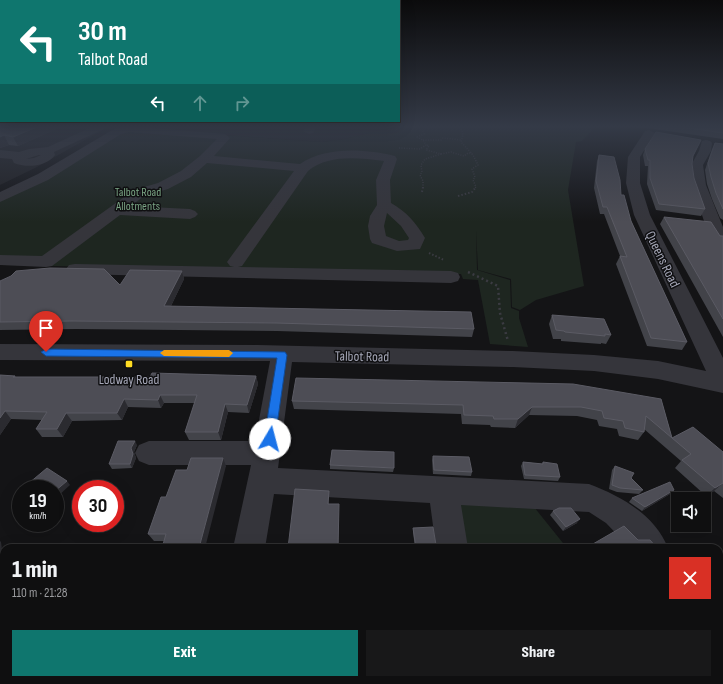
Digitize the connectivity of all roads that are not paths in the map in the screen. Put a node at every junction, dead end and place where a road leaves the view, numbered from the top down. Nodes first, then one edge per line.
1 (18, 158) edge
2 (47, 158) edge
3 (74, 158) edge
4 (325, 158) edge
5 (387, 158) edge
6 (634, 158) edge
7 (701, 158) edge
8 (204, 159) joint
9 (303, 168) junction
10 (0, 198) edge
11 (384, 205) junction
12 (117, 210) junction
13 (191, 213) dead end
14 (711, 224) edge
15 (723, 238) edge
16 (246, 256) dead end
17 (0, 260) edge
18 (38, 265) junction
19 (453, 269) road end
20 (8, 274) edge
21 (0, 352) edge
22 (282, 355) junction
23 (723, 383) edge
24 (149, 453) dead end
25 (263, 475) junction
26 (444, 490) junction
27 (249, 544) edge
28 (451, 544) edge
29 (648, 544) edge

1 - 2 street
3 - 10 street
4 - 9 street
5 - 11 street
6 - 23 street, Queens Road
7 - 14 street
8 - 9 street
8 - 12 street
9 - 16 street
11 - 11 street
12 - 13 street
12 - 18 street
14 - 15 street
17 - 18 street
18 - 19 street
18 - 20 street
21 - 22 street, Talbot Road
22 - 23 street, Talbot Road
22 - 25 street
24 - 25 street
25 - 26 street
25 - 27 street
26 - 28 street
26 - 29 street

